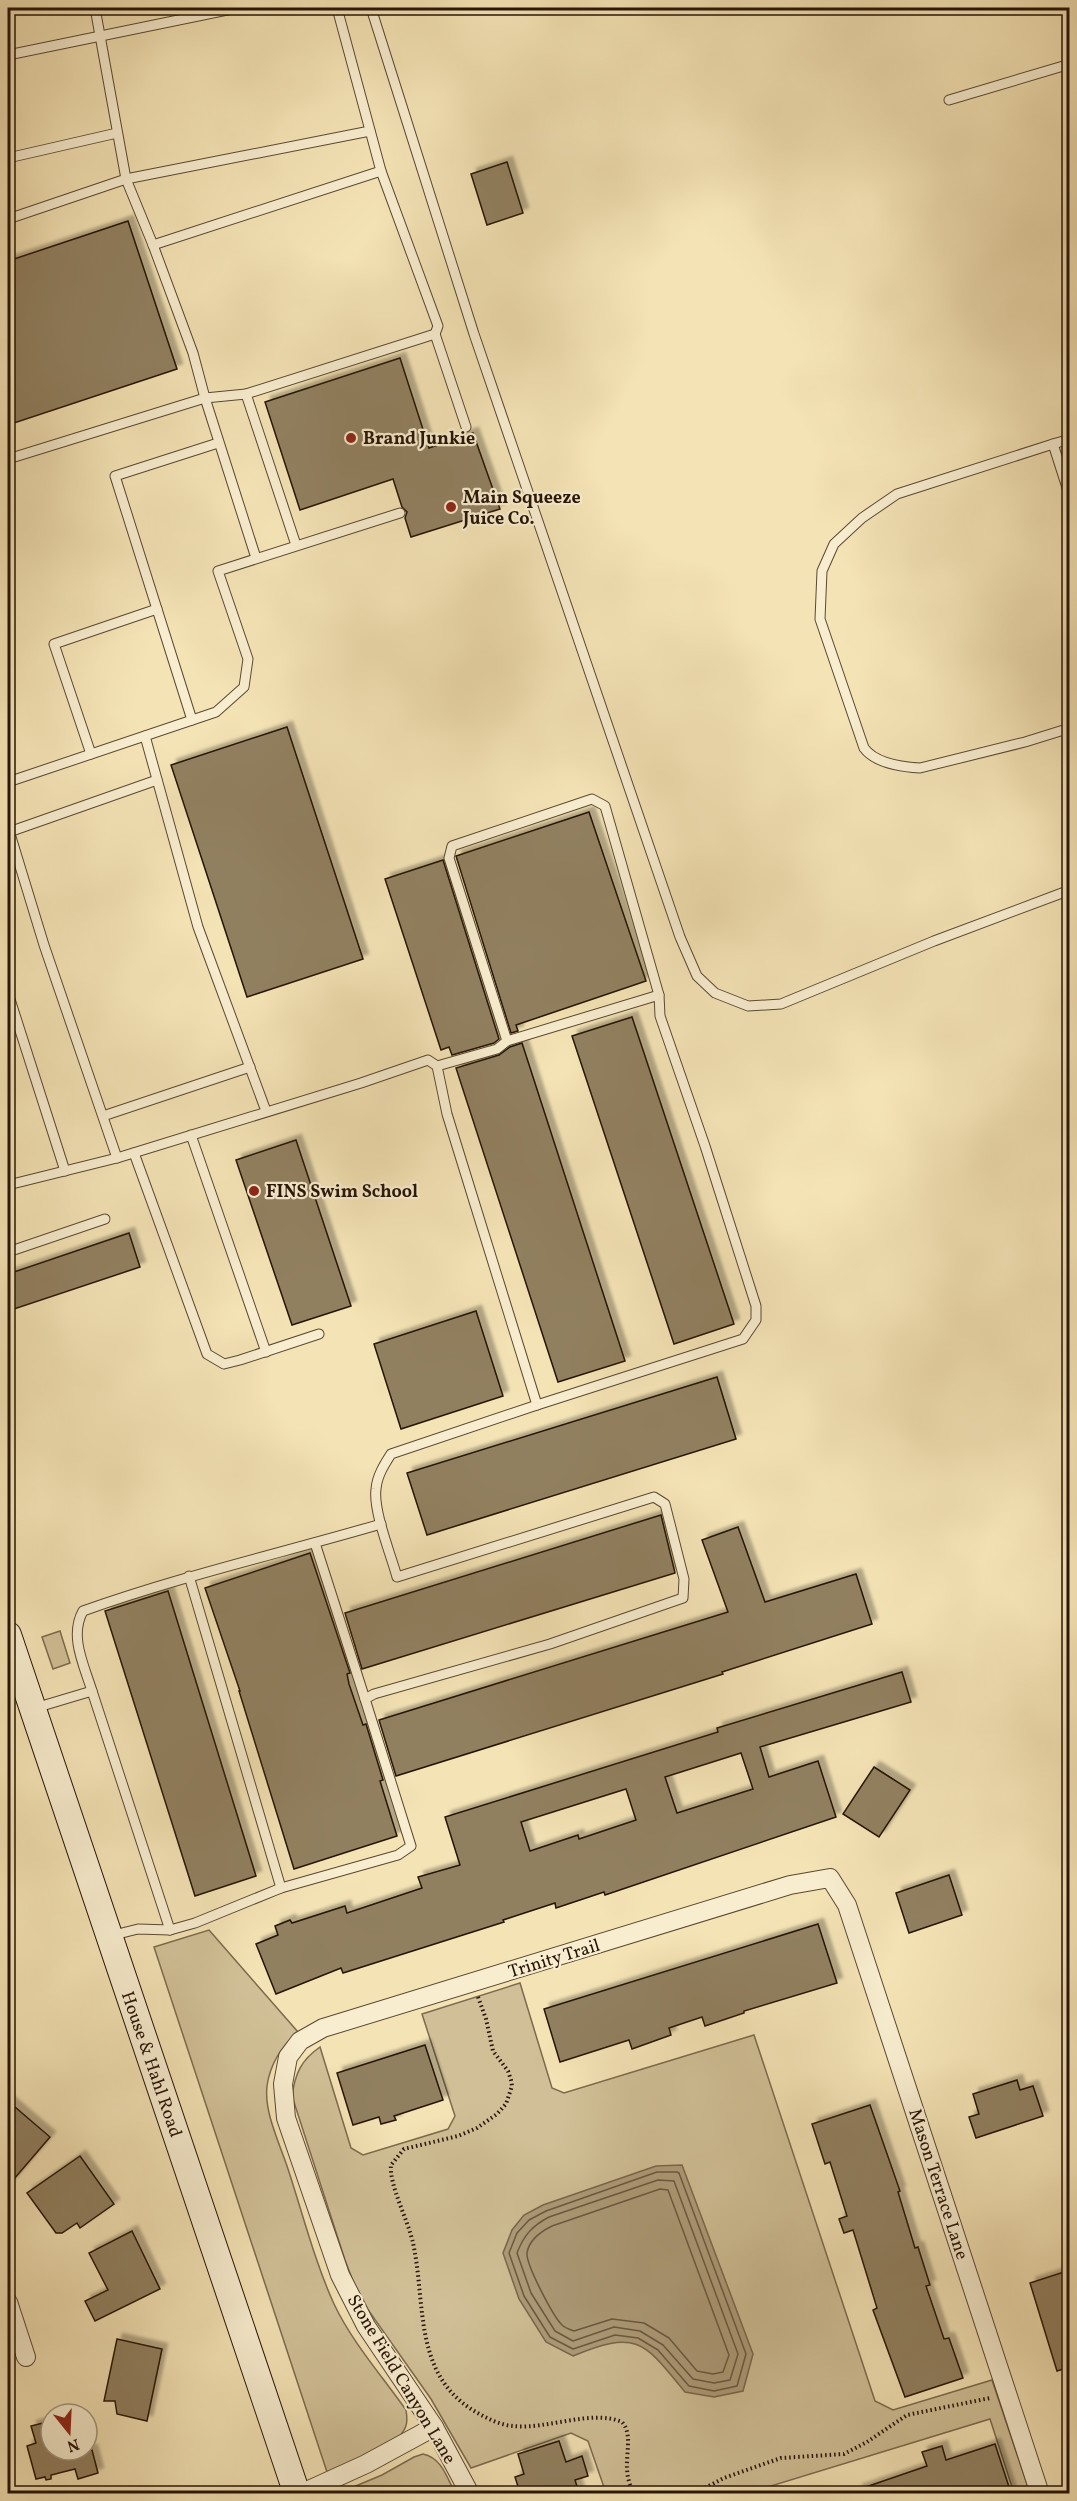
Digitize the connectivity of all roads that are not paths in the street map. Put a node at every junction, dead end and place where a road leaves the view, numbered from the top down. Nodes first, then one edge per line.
1 (95, 8) edge
2 (237, 8) edge
3 (337, 8) edge
4 (371, 8) edge
5 (99, 35) junction
6 (8, 55) edge
7 (1070, 64) edge
8 (949, 100) dead end
9 (370, 131) junction
10 (117, 134) junction
11 (8, 158) edge
12 (381, 171) junction
13 (126, 179) junction
14 (8, 219) edge
15 (153, 245) junction
16 (435, 334) junction
17 (246, 394) junction
18 (205, 398) junction
19 (466, 427) dead end
20 (1070, 439) edge
21 (218, 443) junction
22 (1053, 444) junction
23 (8, 459) edge
24 (1070, 497) edge
25 (400, 513) dead end
26 (296, 545) junction
27 (256, 558) junction
28 (157, 609) junction
29 (192, 720) junction
30 (1070, 728) edge
31 (145, 736) junction
32 (91, 754) junction
33 (157, 780) junction
34 (8, 782) edge
35 (8, 829) edge
36 (1070, 890) edge
37 (8, 993) edge
38 (659, 995) junction
39 (507, 1041) junction
40 (437, 1066) junction
41 (250, 1067) junction
42 (266, 1111) junction
43 (102, 1116) junction
44 (191, 1135) junction
45 (134, 1153) junction
46 (117, 1158) junction
47 (65, 1171) junction
48 (8, 1185) edge
49 (105, 1219) dead end
50 (8, 1252) edge
51 (319, 1334) dead end
52 (267, 1352) junction
53 (537, 1404) junction
54 (381, 1524) junction
55 (315, 1543) junction
56 (189, 1576) junction
57 (8, 1635) edge
58 (92, 1691) junction
59 (365, 1699) junction
60 (32, 1709) junction
61 (830, 1878) joint
62 (282, 1888) junction
63 (170, 1930) junction
64 (109, 1937) junction
65 (288, 2057) joint
66 (8, 2302) edge
67 (26, 2357) dead end
68 (434, 2427) junction
69 (298, 2493) edge
70 (470, 2493) edge
71 (1040, 2493) edge

1 - 5 lane
2 - 5 lane
3 - 9 lane
4 - 36 lane
5 - 6 lane
5 - 10 lane
7 - 8 lane
9 - 12 lane
9 - 13 lane
10 - 11 lane
10 - 13 lane
12 - 15 lane
12 - 16 lane
13 - 14 lane
13 - 15 lane
15 - 18 lane
16 - 17 lane
16 - 19 lane
17 - 18 lane
17 - 26 lane
18 - 21 lane
18 - 23 lane
20 - 22 lane
21 - 27 lane
21 - 28 lane
22 - 24 lane
22 - 30 lane
25 - 26 lane
26 - 27 lane
27 - 29 lane
28 - 29 lane
28 - 32 lane
29 - 31 lane
31 - 32 lane
31 - 33 lane
32 - 34 lane
33 - 35 lane
33 - 41 lane
35 - 43 lane
37 - 47 lane
38 - 39 lane
38 - 39 lane
38 - 53 lane
39 - 40 lane
40 - 42 lane
40 - 53 lane
41 - 42 lane
41 - 43 lane
42 - 44 lane
43 - 46 lane
44 - 45 lane
44 - 52 lane
45 - 46 lane
45 - 52 lane
46 - 47 lane
47 - 48 lane
49 - 50 lane
51 - 52 lane
53 - 54 lane
54 - 55 lane
54 - 59 lane
55 - 56 lane
55 - 59 lane
56 - 58 lane
56 - 62 lane
57 - 60 street, House & Hahl Road
58 - 60 lane
58 - 63 lane
59 - 62 lane
60 - 64 street, House & Hahl Road
61 - 65 street, Trinity Trail
61 - 71 street, Mason Terrace Lane
62 - 63 lane
63 - 64 lane
64 - 69 street, House & Hahl Road
65 - 68 street, Stone Field Canyon Lane
66 - 67 street
68 - 69 street, House & Hahl Road
68 - 70 street, Stone Field Canyon Lane

